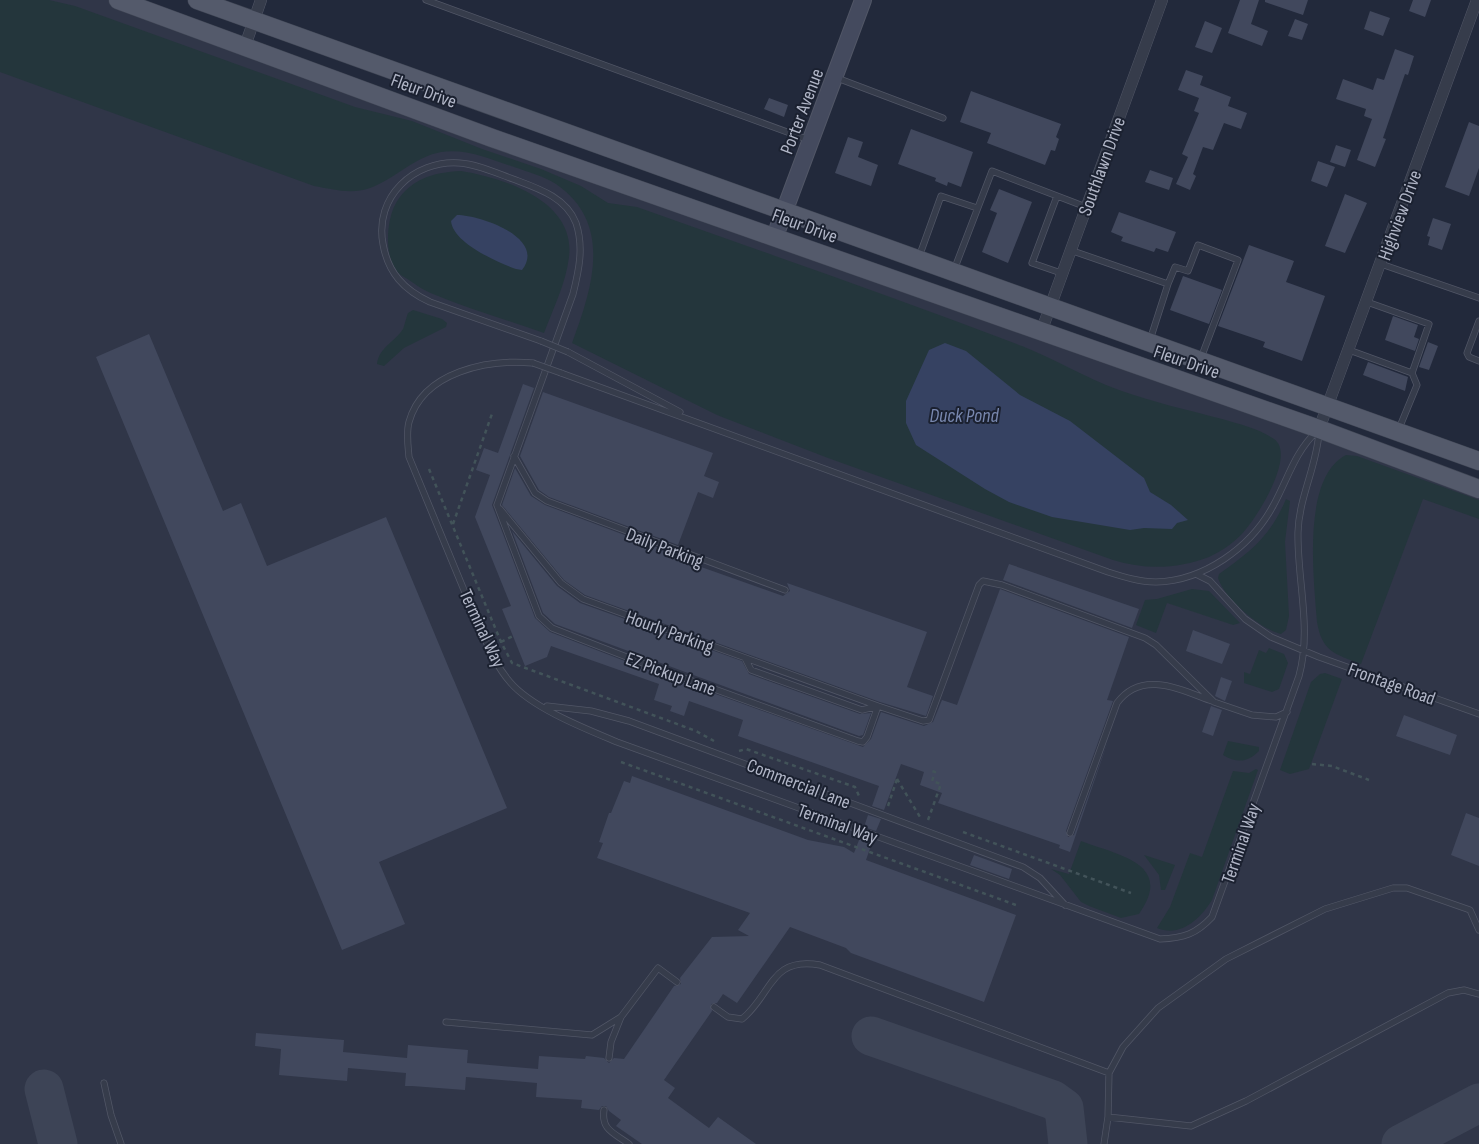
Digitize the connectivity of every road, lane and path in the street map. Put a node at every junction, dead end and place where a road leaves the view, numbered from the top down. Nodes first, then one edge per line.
1 (118, 0) edge
2 (197, 0) edge
3 (261, 0) edge
4 (426, 0) edge
5 (864, 0) edge
6 (1162, 0) edge
7 (1477, 0) edge
8 (254, 20) junction
9 (245, 46) junction
10 (835, 77) junction
11 (943, 118) dead end
12 (811, 141) junction
13 (1058, 196) junction
14 (1086, 207) junction
15 (977, 208) junction
16 (785, 211) junction
17 (775, 236) junction
18 (1070, 250) junction
19 (918, 259) junction
20 (1381, 264) junction
21 (953, 272) junction
22 (1061, 273) junction
23 (1168, 284) junction
24 (1479, 298) edge
25 (1367, 302) junction
26 (1049, 306) junction
27 (1479, 321) edge
28 (1041, 332) junction
29 (1149, 342) junction
30 (1349, 350) junction
31 (1201, 361) junction
32 (1479, 361) edge
33 (1412, 374) junction
34 (1327, 406) junction
35 (493, 412) dead end
36 (695, 420) junction
37 (1319, 430) junction
38 (1398, 432) junction
39 (514, 456) junction
40 (1479, 461) edge
41 (429, 469) dead end
42 (1479, 489) edge
43 (497, 505) junction
44 (452, 525) junction
45 (1196, 574) junction
46 (785, 590) dead end
47 (513, 636) dead end
48 (501, 642) junction
49 (1305, 652) junction
50 (1214, 702) junction
51 (543, 706) junction
52 (878, 706) junction
53 (1287, 712) junction
54 (1479, 714) edge
55 (720, 744) dead end
56 (736, 752) dead end
57 (621, 762) dead end
58 (1312, 764) dead end
59 (930, 770) dead end
60 (1369, 780) dead end
61 (866, 798) dead end
62 (880, 803) dead end
63 (920, 817) dead end
64 (928, 820) dead end
65 (963, 832) dead end
66 (1070, 833) dead end
67 (1131, 893) dead end
68 (1016, 905) dead end
69 (1067, 906) junction
70 (1479, 930) edge
71 (677, 982) dead end
72 (1479, 994) edge
73 (714, 1008) dead end
74 (620, 1017) junction
75 (446, 1022) dead end
76 (609, 1058) dead end
77 (1109, 1073) junction
78 (104, 1083) dead end
79 (604, 1110) dead end
80 (1108, 1117) junction
81 (121, 1144) edge
82 (629, 1144) edge
83 (1104, 1144) edge

1 - 9 main road, Fleur Drive
2 - 8 main road, Fleur Drive
3 - 8 street
4 - 12 lane
5 - 10 street, Porter Avenue
6 - 14 street, Southlawn Drive
7 - 20 street, Highview Drive
8 - 9 street
8 - 16 main road, Fleur Drive
9 - 17 main road, Fleur Drive
10 - 11 lane
10 - 12 street, Porter Avenue
12 - 16 street, Porter Avenue
13 - 14 lane
13 - 15 lane
13 - 22 lane
14 - 18 street, Southlawn Drive
15 - 19 lane
15 - 21 lane
16 - 17 street, Porter Avenue
16 - 19 main road, Fleur Drive
17 - 28 main road, Fleur Drive
18 - 22 street, Southlawn Drive
18 - 23 lane
19 - 21 main road, Fleur Drive
20 - 24 lane
20 - 25 street, Highview Drive
21 - 26 main road, Fleur Drive
22 - 26 street, Southlawn Drive
23 - 29 lane
23 - 31 lane
25 - 30 street, Highview Drive
25 - 33 lane
26 - 28 street, Southlawn Drive
26 - 29 main road, Fleur Drive
27 - 32 lane
28 - 37 main road, Fleur Drive
29 - 31 main road, Fleur Drive
30 - 33 lane
30 - 34 street, Highview Drive
31 - 34 main road, Fleur Drive
33 - 38 lane
34 - 37 street, Highview Drive
34 - 38 main road, Fleur Drive
35 - 44 path
36 - 39 lane, bridge
36 - 45 lane, Terminal Way
36 - 51 lane, Terminal Way, bridge
37 - 42 main road, Fleur Drive
37 - 45 lane, Terminal Way
37 - 49 lane, Terminal Way
38 - 40 main road, Fleur Drive
39 - 43 lane
39 - 46 lane, Daily Parking
41 - 44 path
43 - 52 lane, Hourly Parking
43 - 52 lane, EZ Pickup Lane
44 - 48 path
45 - 49 lane
47 - 48 path
48 - 55 path
49 - 53 lane, Terminal Way
49 - 54 lane, Frontage Road
50 - 52 lane
50 - 53 lane
50 - 66 lane
51 - 69 lane, Terminal Way
51 - 69 lane, Commercial Lane
53 - 69 lane, Terminal Way
56 - 61 path
57 - 68 path
58 - 60 path
59 - 64 path
62 - 63 path
65 - 67 path
70 - 77 lane
71 - 74 lane
72 - 80 lane
73 - 77 lane
74 - 75 lane
74 - 76 lane
77 - 80 lane
78 - 81 lane
79 - 82 lane
80 - 83 lane

